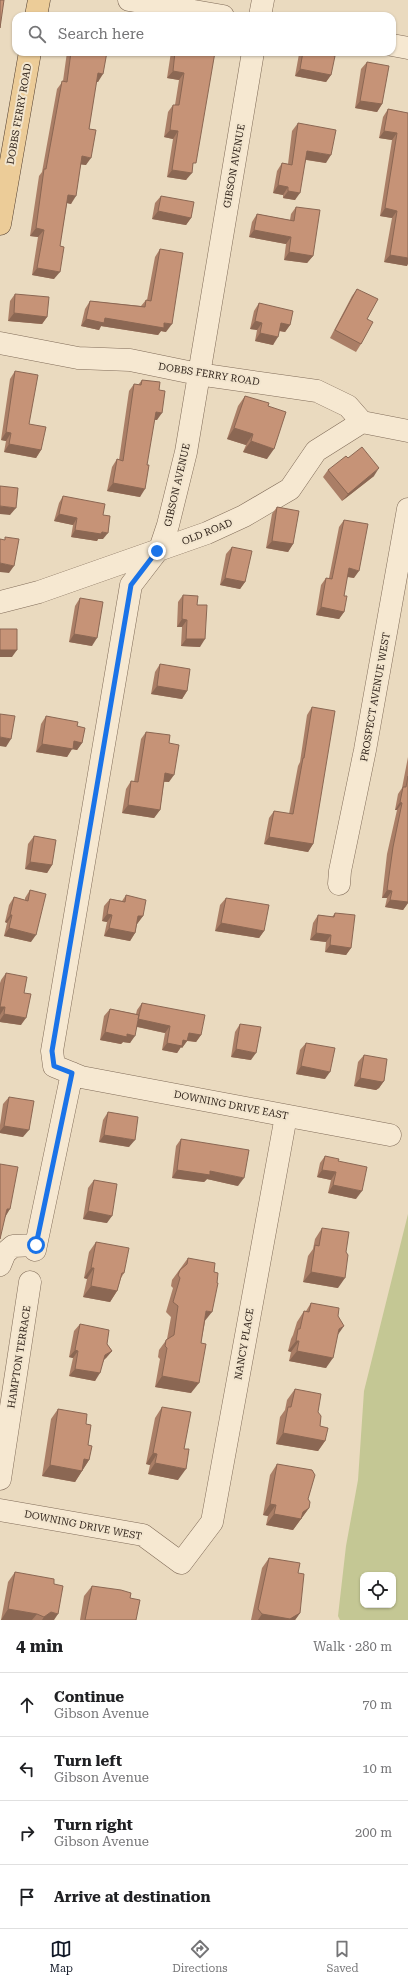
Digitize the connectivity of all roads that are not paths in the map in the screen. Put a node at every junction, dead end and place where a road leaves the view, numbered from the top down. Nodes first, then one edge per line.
1 (39, 0) edge
2 (129, 0) edge
3 (263, 0) edge
4 (37, 12) edge
5 (200, 12) edge
6 (261, 12) edge
7 (396, 46) edge
8 (408, 48) edge
9 (29, 56) edge
10 (253, 56) edge
11 (0, 224) edge
12 (0, 343) edge
13 (198, 374) junction
14 (362, 422) junction
15 (408, 431) edge
16 (408, 509) edge
17 (157, 551) junction
18 (0, 602) edge
19 (339, 884) dead end
20 (72, 1073) junction
21 (286, 1116) junction
22 (390, 1135) dead end
23 (0, 1265) edge
24 (30, 1282) dead end
25 (0, 1479) edge
26 (0, 1510) edge
27 (181, 1563) joint

1 - 4 main road
2 - 5 street
3 - 6 street
7 - 8 street
9 - 11 main road, DOBBS FERRY ROAD
10 - 13 street, GIBSON AVENUE
12 - 13 street, DOBBS FERRY ROAD
13 - 14 street, DOBBS FERRY ROAD
13 - 17 street, GIBSON AVENUE
14 - 15 street
14 - 17 street, OLD ROAD
16 - 19 street, PROSPECT AVENUE WEST
17 - 18 street, OLD ROAD
17 - 20 street, GIBSON AVENUE
20 - 21 street, DOWNING DRIVE EAST
20 - 23 street
21 - 22 street, DOWNING DRIVE EAST
21 - 27 street, NANCY PLACE
24 - 25 street, HAMPTON TERRACE
26 - 27 street, DOWNING DRIVE WEST

